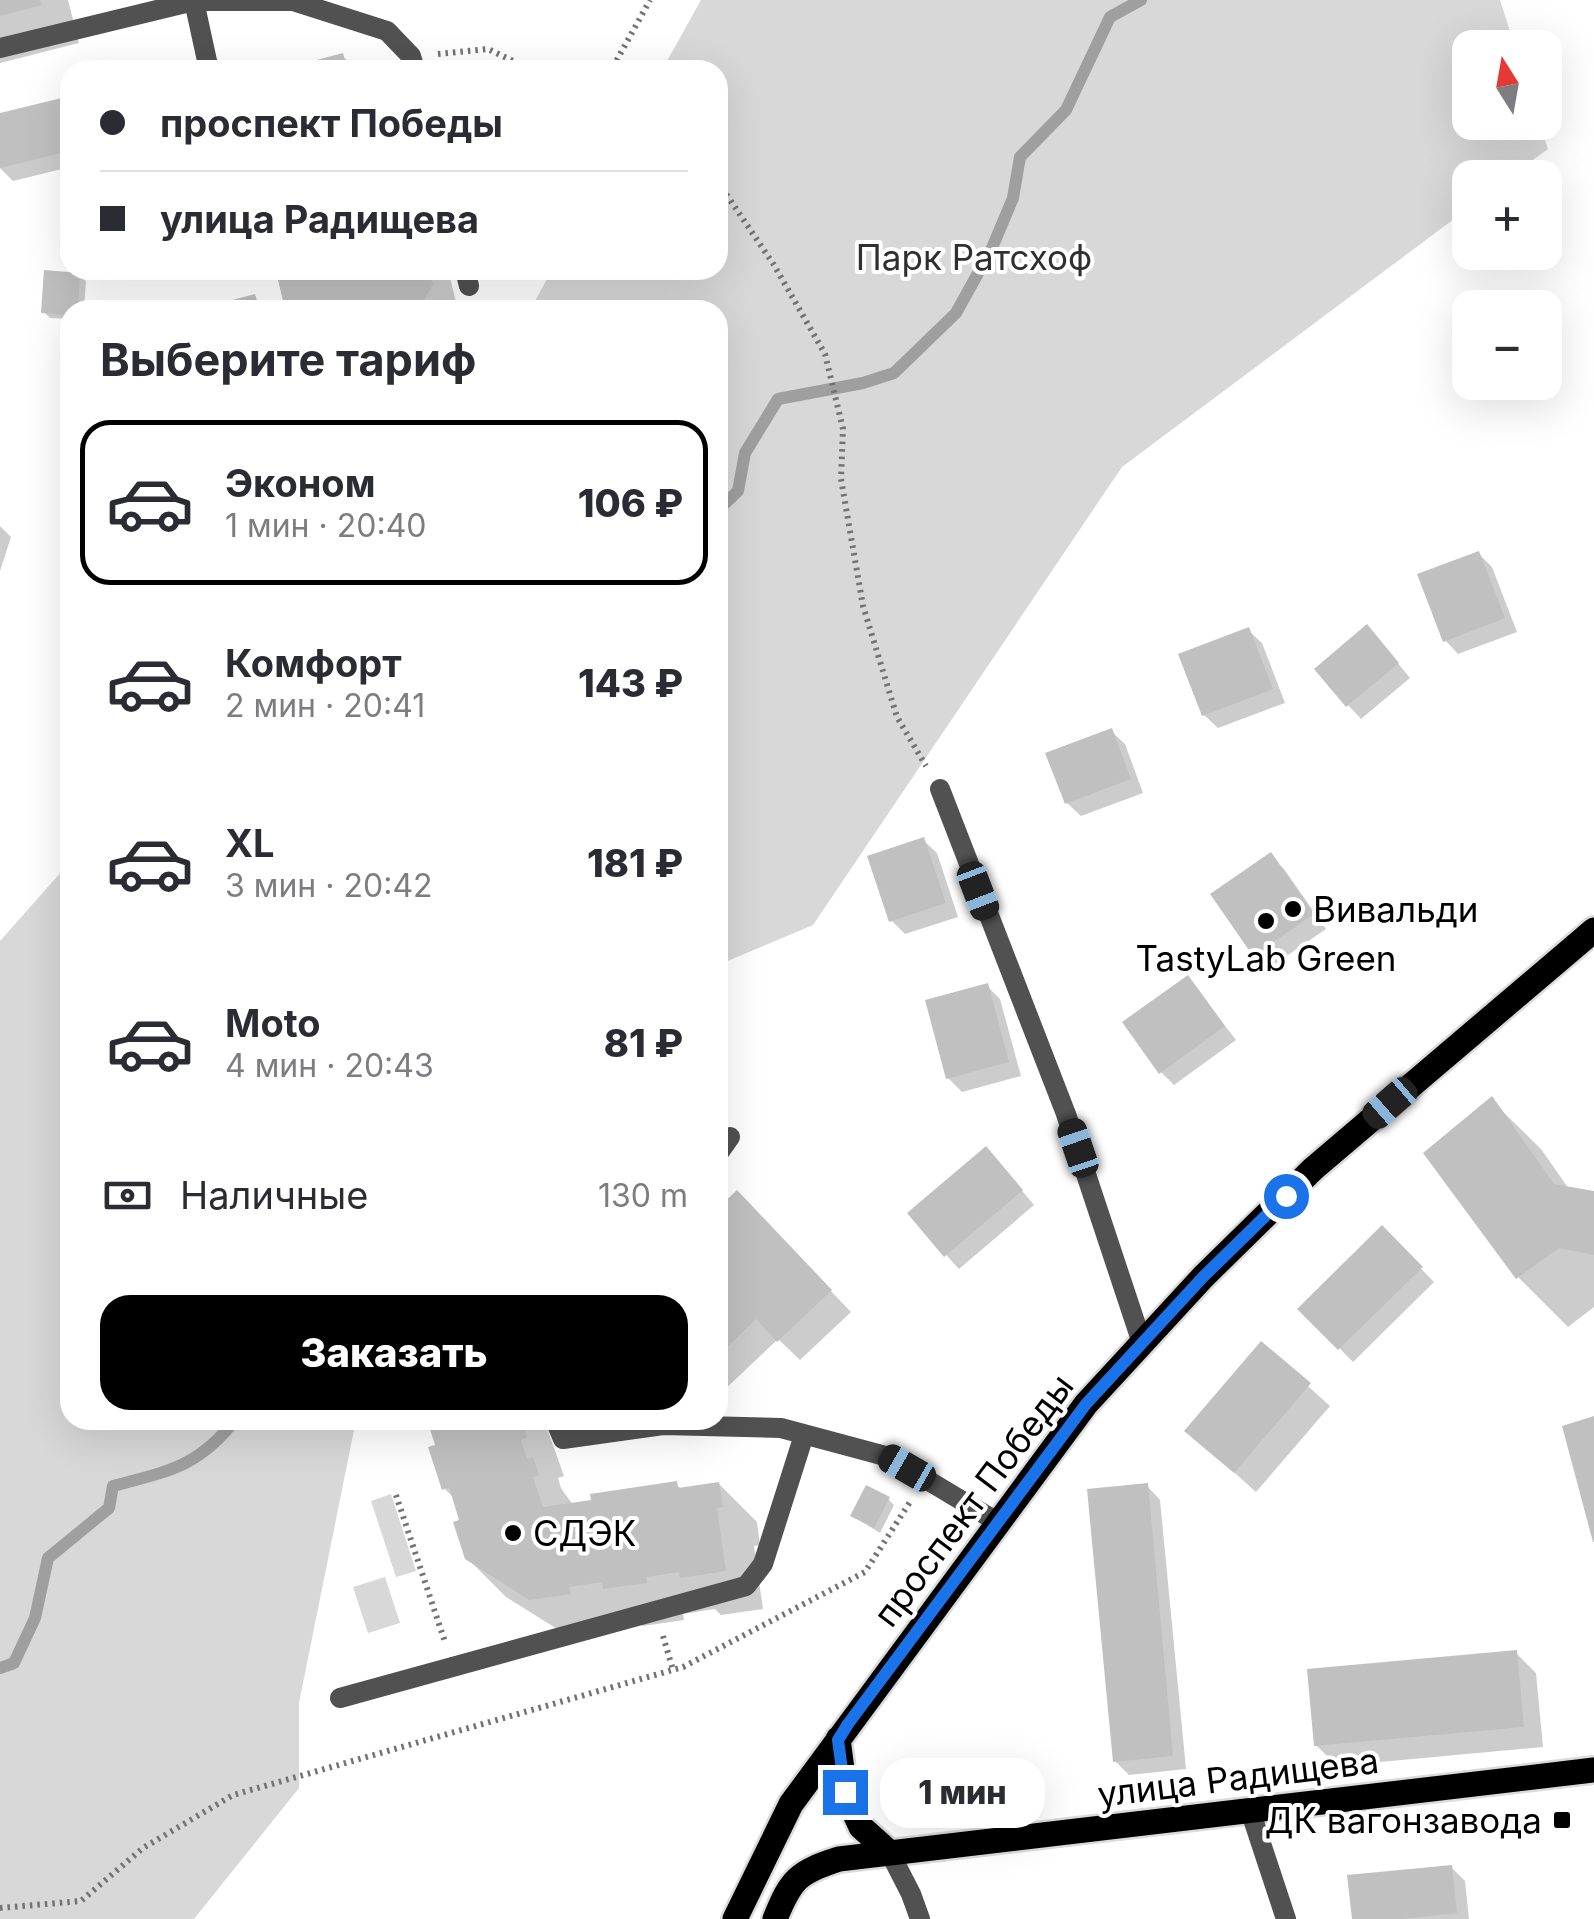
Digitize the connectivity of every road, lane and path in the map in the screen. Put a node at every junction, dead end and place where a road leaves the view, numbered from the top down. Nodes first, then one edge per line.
1 (650, 0) edge
2 (194, 1) edge
3 (0, 48) edge
4 (206, 60) edge
5 (410, 60) edge
6 (429, 60) edge
7 (511, 60) edge
8 (618, 60) edge
9 (728, 197) edge
10 (940, 789) joint
11 (1594, 930) edge
12 (1142, 1343) junction
13 (728, 1426) edge
14 (559, 1430) edge
15 (618, 1430) edge
16 (804, 1435) junction
17 (925, 1478) junction
18 (396, 1494) dead end
19 (999, 1523) junction
20 (453, 1667) junction
21 (340, 1698) dead end
22 (838, 1740) junction
23 (1594, 1770) edge
24 (1250, 1810) junction
25 (890, 1853) junction
26 (0, 1908) edge
27 (778, 1910) edge
28 (735, 1919) edge
29 (920, 1919) edge
30 (1286, 1919) edge

1 - 8 path
2 - 3 street
2 - 4 street
2 - 5 street
6 - 7 path
9 - 10 path
10 - 12 street
11 - 12 main road, проспект Победы
12 - 19 main road, проспект Победы
13 - 16 street
14 - 15 street
16 - 17 street
16 - 20 street
17 - 19 street
17 - 26 path
18 - 20 path
19 - 22 main road, проспект Победы
20 - 21 street
22 - 25 main road
22 - 28 main road, проспект Победы
23 - 24 main road, улица Радищева
24 - 25 main road, улица Радищева
24 - 30 street
25 - 27 main road, улица Радищева
25 - 29 street

